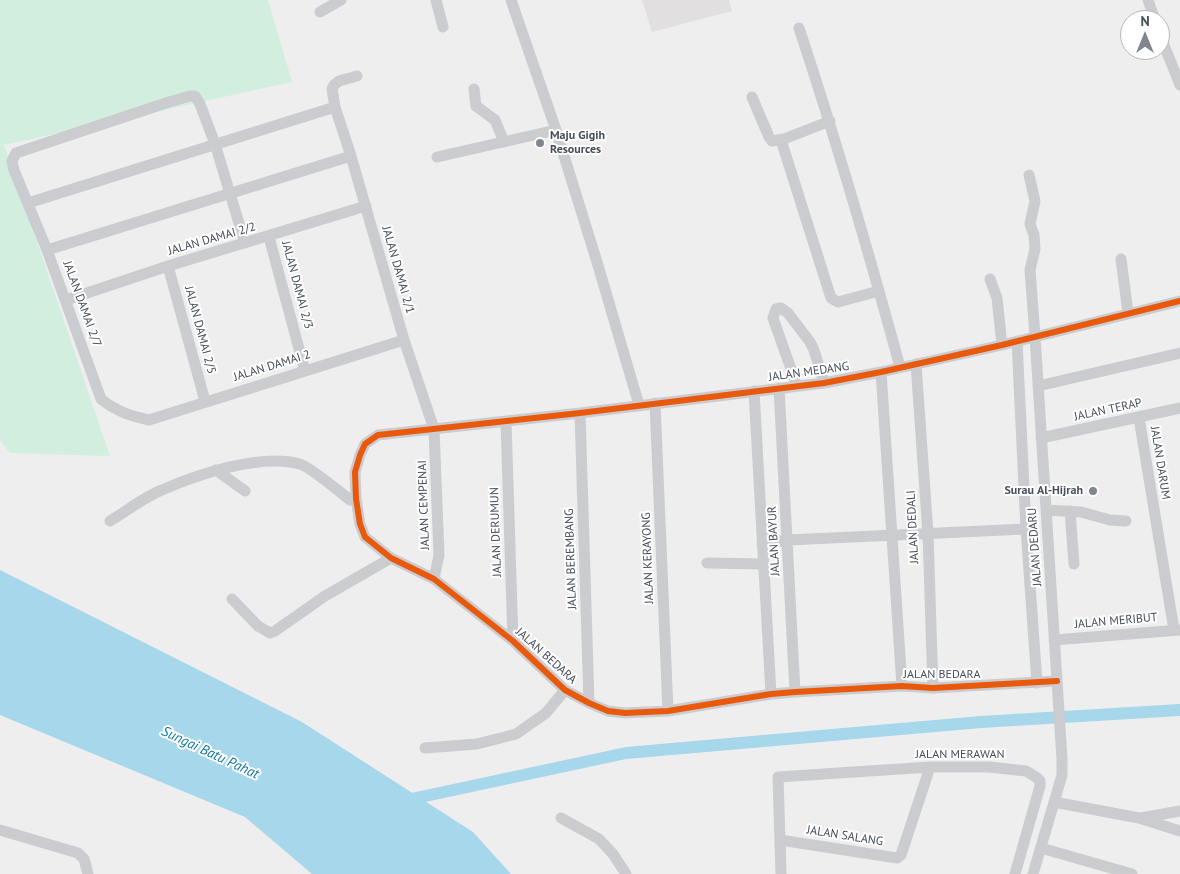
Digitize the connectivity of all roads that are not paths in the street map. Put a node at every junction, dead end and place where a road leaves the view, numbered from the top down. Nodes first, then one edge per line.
1 (341, 0) edge
2 (436, 0) edge
3 (511, 0) edge
4 (320, 12) dead end
5 (443, 27) dead end
6 (799, 28) dead end
7 (1170, 60) edge
8 (357, 76) dead end
9 (1180, 85) edge
10 (474, 89) dead end
11 (752, 97) dead end
12 (335, 107) junction
13 (830, 121) junction
14 (556, 130) junction
15 (781, 140) junction
16 (504, 142) junction
17 (215, 144) junction
18 (351, 156) junction
19 (437, 157) dead end
20 (1029, 175) dead end
21 (230, 193) junction
22 (28, 203) junction
23 (366, 206) junction
24 (269, 237) junction
25 (245, 243) junction
26 (47, 250) junction
27 (1120, 259) dead end
28 (168, 266) junction
29 (990, 279) dead end
30 (879, 291) junction
31 (66, 300) junction
32 (1180, 301) edge
33 (1128, 313) junction
34 (1035, 336) junction
35 (404, 340) junction
36 (1017, 341) junction
37 (1002, 345) junction
38 (1180, 353) edge
39 (916, 364) junction
40 (900, 368) junction
41 (305, 370) junction
42 (881, 372) junction
43 (824, 383) junction
44 (797, 386) junction
45 (1038, 386) junction
46 (779, 388) junction
47 (754, 391) junction
48 (205, 401) junction
49 (655, 403) junction
50 (639, 405) junction
51 (1180, 408) edge
52 (580, 413) junction
53 (1139, 418) junction
54 (149, 420) joint
55 (506, 422) junction
56 (434, 429) junction
57 (1042, 438) junction
58 (216, 470) junction
59 (245, 491) dead end
60 (356, 499) junction
61 (1046, 510) junction
62 (1070, 511) junction
63 (110, 521) dead end
64 (1126, 521) dead end
65 (1026, 528) junction
66 (928, 534) junction
67 (892, 536) junction
68 (788, 540) junction
69 (762, 544) junction
70 (391, 558) junction
71 (707, 563) dead end
72 (763, 564) junction
73 (1074, 564) dead end
74 (434, 579) junction
75 (232, 599) dead end
76 (1177, 630) edge
77 (1054, 640) junction
78 (513, 641) junction
79 (1057, 682) junction
80 (1037, 683) junction
81 (902, 686) junction
82 (934, 688) junction
83 (565, 690) junction
84 (795, 692) junction
85 (771, 694) junction
86 (589, 703) junction
87 (668, 711) junction
88 (425, 748) dead end
89 (930, 767) junction
90 (1062, 775) junction
91 (1040, 781) junction
92 (1054, 802) junction
93 (1180, 810) edge
94 (561, 818) dead end
95 (1139, 818) junction
96 (0, 830) edge
97 (1180, 831) edge
98 (780, 840) junction
99 (1040, 848) junction
100 (88, 874) edge
101 (626, 874) edge
102 (781, 874) edge
103 (1015, 874) edge
104 (1033, 874) edge
105 (1132, 874) edge

1 - 4 street
2 - 5 street
3 - 14 street
6 - 13 street
7 - 9 street
8 - 12 street
10 - 16 street
11 - 15 street
12 - 17 street
12 - 18 street, JALAN DAMAI 2/1
13 - 15 street
13 - 30 street
14 - 16 street
14 - 50 street
15 - 30 street
16 - 19 street
17 - 21 street
17 - 22 street
17 - 22 street, JALAN DAMAI 2/7
18 - 21 street
18 - 23 street, JALAN DAMAI 2/1
20 - 34 street, JALAN DEDARU
21 - 25 street
21 - 26 street
22 - 26 street, JALAN DAMAI 2/7
23 - 24 street, JALAN DAMAI 2/2
23 - 35 street, JALAN DAMAI 2/1
24 - 25 street, JALAN DAMAI 2/2
24 - 41 street, JALAN DAMAI 2/3
25 - 28 street, JALAN DAMAI 2/2
26 - 31 street, JALAN DAMAI 2/7
27 - 33 street
28 - 31 street, JALAN DAMAI 2/2
28 - 48 street, JALAN DAMAI 2/5
29 - 37 street
30 - 40 street
31 - 54 street, JALAN DAMAI 2/7
32 - 33 street, JALAN MEDANG
33 - 34 street, JALAN MEDANG
34 - 36 street, JALAN MEDANG
34 - 45 street, JALAN DEDARU
35 - 41 street, JALAN DAMAI 2
35 - 56 street, JALAN DAMAI 2/1
36 - 37 street, JALAN MEDANG
36 - 65 street, JALAN DEDARU
37 - 39 street, JALAN MEDANG
38 - 45 street
39 - 40 street, JALAN MEDANG
39 - 66 street, JALAN DEDALI
40 - 42 street, JALAN MEDANG
41 - 48 street, JALAN DAMAI 2
42 - 43 street, JALAN MEDANG
42 - 67 street, JALAN DEDALI
43 - 44 street, JALAN MEDANG
43 - 44 street
44 - 46 street, JALAN MEDANG
45 - 57 street, JALAN DEDARU
46 - 47 street, JALAN MEDANG
46 - 68 street, JALAN BAYUR
47 - 49 street, JALAN MEDANG
47 - 69 street, JALAN BAYUR
48 - 54 street, JALAN DAMAI 2
49 - 50 street, JALAN MEDANG
49 - 87 street, JALAN KERAYONG
50 - 52 street, JALAN MEDANG
51 - 53 street, JALAN TERAP
52 - 55 street, JALAN MEDANG
52 - 86 street, JALAN BEREMBANG
53 - 57 street, JALAN TERAP
53 - 76 street, JALAN DARUM
55 - 56 street, JALAN MEDANG
55 - 78 street, JALAN DERUMUN
56 - 60 street, JALAN BEDARA
56 - 74 street, JALAN CEMPENAI
57 - 61 street, JALAN DEDARU
58 - 59 street
58 - 60 street
58 - 63 street
60 - 70 street, JALAN BEDARA
61 - 62 street
61 - 77 street, JALAN DEDARU
62 - 64 street
62 - 73 street
65 - 66 street
65 - 80 street, JALAN DEDARU
66 - 67 street
66 - 82 street, JALAN DEDALI
67 - 68 street
67 - 81 street, JALAN DEDALI
68 - 69 street
68 - 84 street, JALAN BAYUR
69 - 72 street, JALAN BAYUR
70 - 74 street, JALAN BEDARA
70 - 75 street
71 - 72 street
72 - 85 street, JALAN BAYUR
74 - 78 street, JALAN BEDARA
76 - 77 street, JALAN MERIBUT
77 - 79 street, JALAN DEDARU
78 - 83 street, JALAN BEDARA
79 - 80 street, JALAN BEDARA
79 - 90 street, JALAN DEDARU
80 - 82 street, JALAN BEDARA
81 - 82 street, JALAN BEDARA
81 - 84 street, JALAN BEDARA
83 - 86 street, JALAN BEDARA
83 - 88 street
84 - 85 street, JALAN BEDARA
85 - 87 street, JALAN BEDARA
86 - 87 street, JALAN BEDARA
89 - 91 street, JALAN MERAWAN
89 - 98 street, JALAN MERAWAN
89 - 98 street, JALAN SALANG
90 - 91 street
90 - 92 street
91 - 103 street
92 - 95 street
92 - 99 street
93 - 95 street
94 - 101 street
95 - 97 street
96 - 100 street
98 - 102 street
99 - 104 street
99 - 105 street

